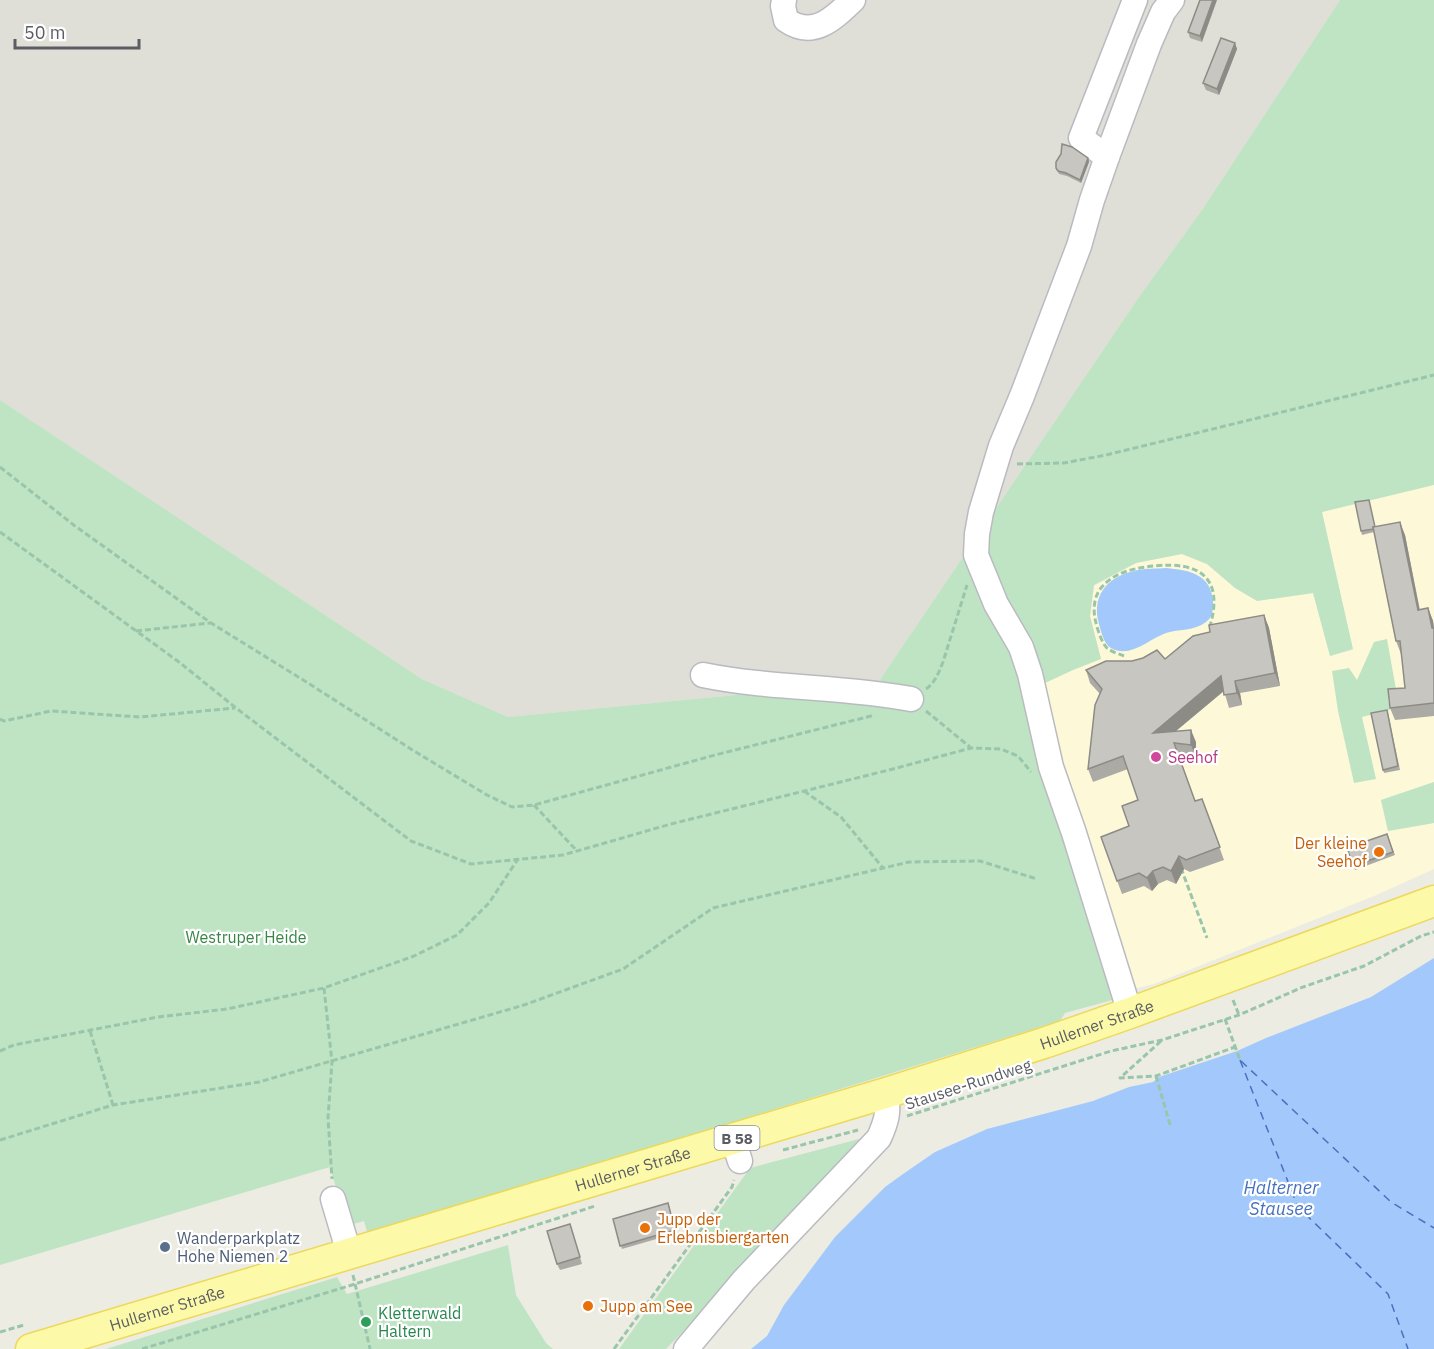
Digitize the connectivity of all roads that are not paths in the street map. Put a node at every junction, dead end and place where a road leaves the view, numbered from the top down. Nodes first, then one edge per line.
1 (784, 0) edge
2 (853, 0) edge
3 (1135, 0) edge
4 (1172, 0) edge
5 (1107, 157) junction
6 (703, 675) dead end
7 (911, 699) road end
8 (1434, 901) edge
9 (1130, 1013) junction
10 (886, 1093) junction
11 (333, 1199) road end
12 (349, 1253) junction
13 (31, 1349) edge
14 (686, 1349) edge

1 - 2 lane
3 - 5 lane
4 - 5 lane
5 - 9 lane
6 - 7 lane
8 - 9 main road, Hullerner Straße / B 58
9 - 10 main road, Hullerner Straße / B 58
10 - 12 main road, Hullerner Straße / B 58
10 - 14 lane
11 - 12 lane
12 - 13 main road, Hullerner Straße / B 58

